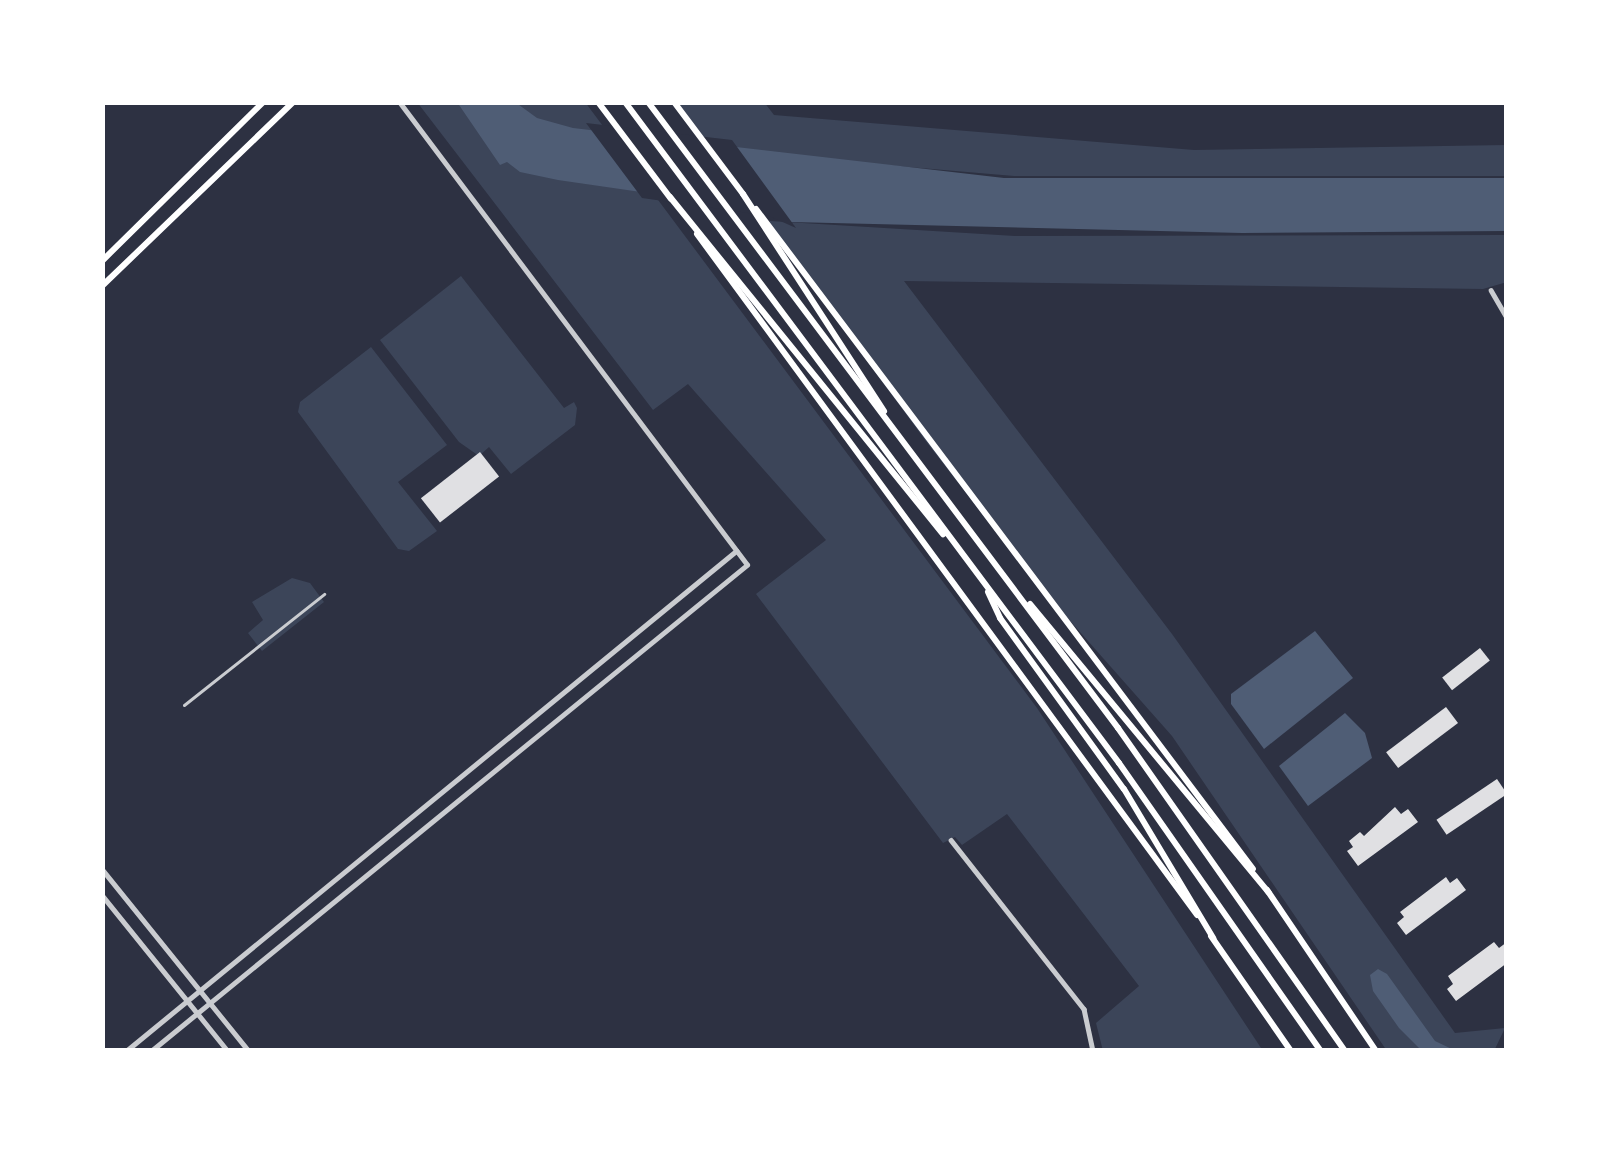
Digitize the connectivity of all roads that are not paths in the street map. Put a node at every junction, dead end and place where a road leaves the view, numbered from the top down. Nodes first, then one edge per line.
1 (263, 102) edge
2 (293, 102) edge
3 (400, 102) edge
4 (625, 102) edge
5 (648, 102) edge
6 (674, 102) edge
7 (600, 104) edge
8 (670, 197) junction
9 (768, 228) junction
10 (102, 261) edge
11 (102, 286) edge
12 (1492, 290) dead end
13 (1507, 318) edge
14 (898, 434) junction
15 (736, 551) junction
16 (966, 559) junction
17 (981, 578) junction
18 (1017, 593) junction
19 (324, 594) dead end
20 (184, 705) dead end
21 (951, 840) dead end
22 (102, 869) edge
23 (1268, 892) junction
24 (102, 895) edge
25 (1213, 938) junction
26 (200, 991) junction
27 (188, 1001) junction
28 (211, 1003) junction
29 (197, 1013) junction
30 (126, 1051) edge
31 (152, 1051) edge
32 (228, 1051) edge
33 (249, 1051) edge
34 (1094, 1051) edge
35 (1291, 1051) edge
36 (1321, 1051) edge
37 (1345, 1051) edge
38 (1376, 1051) edge

1 - 10 main road
2 - 11 main road
3 - 15 street
4 - 16 main road
5 - 14 main road
6 - 9 main road
7 - 8 main road
8 - 16 main road
8 - 25 main road
9 - 14 main road
9 - 23 main road
12 - 13 street
14 - 18 main road
15 - 26 street
15 - 28 street
16 - 17 main road
17 - 25 main road
17 - 36 main road
18 - 23 main road
18 - 37 main road
19 - 20 street
21 - 34 street
22 - 26 street
23 - 38 main road
24 - 27 street
25 - 35 main road
26 - 27 street
26 - 28 street
27 - 29 street
27 - 30 street
28 - 29 street
28 - 33 street
29 - 31 street
29 - 32 street

